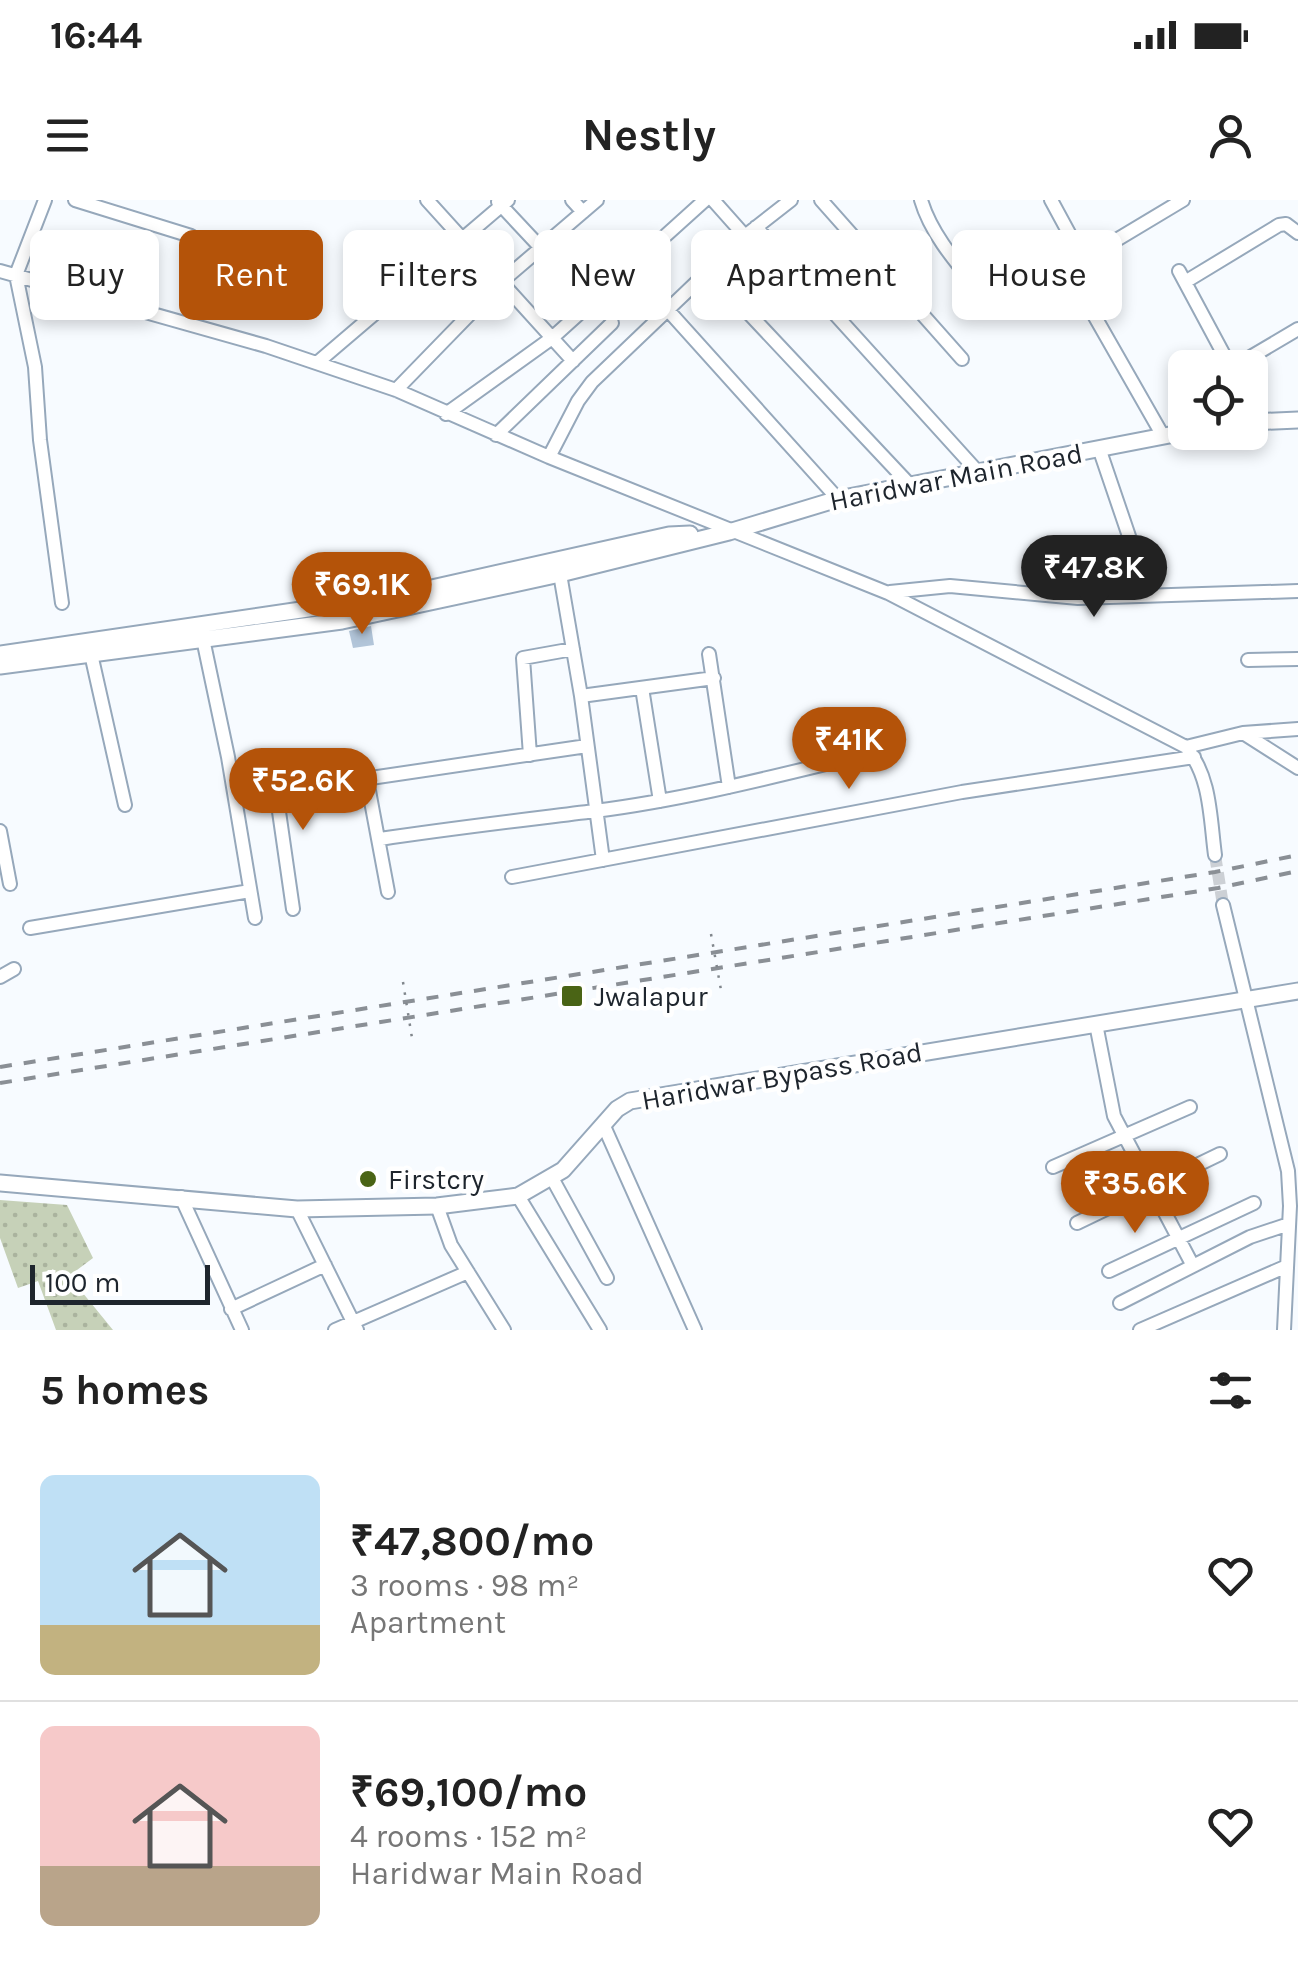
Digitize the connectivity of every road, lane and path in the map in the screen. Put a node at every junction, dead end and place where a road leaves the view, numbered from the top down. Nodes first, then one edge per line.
1 (45, 200) edge
2 (75, 200) edge
3 (426, 200) edge
4 (572, 200) edge
5 (597, 200) edge
6 (705, 200) edge
7 (713, 200) edge
8 (821, 200) edge
9 (921, 200) edge
10 (1052, 200) edge
11 (1182, 200) edge
12 (787, 201) edge
13 (502, 202) edge
14 (1163, 205) edge
15 (583, 212) junction
16 (454, 230) edge
17 (473, 230) edge
18 (562, 230) edge
19 (748, 230) edge
20 (752, 230) edge
21 (1068, 230) edge
22 (671, 231) edge
23 (179, 232) edge
24 (1122, 233) edge
25 (1298, 233) edge
26 (534, 240) edge
27 (534, 254) edge
28 (952, 255) edge
29 (0, 270) edge
30 (514, 272) edge
31 (16, 275) junction
32 (691, 286) edge
33 (514, 295) edge
34 (671, 304) edge
35 (671, 314) edge
36 (368, 320) edge
37 (465, 320) edge
38 (572, 320) edge
39 (654, 320) edge
40 (755, 320) edge
41 (834, 320) edge
42 (1095, 320) edge
43 (612, 323) dead end
44 (1298, 329) edge
45 (552, 338) junction
46 (1222, 350) edge
47 (1262, 350) edge
48 (962, 359) dead end
49 (573, 361) junction
50 (318, 362) junction
51 (396, 390) junction
52 (1298, 412) edge
53 (446, 414) junction
54 (1279, 419) junction
55 (1268, 420) edge
56 (1298, 420) edge
57 (496, 435) junction
58 (1168, 435) edge
59 (1163, 436) junction
60 (1099, 448) junction
61 (549, 457) junction
62 (978, 472) junction
63 (910, 485) junction
64 (838, 499) junction
65 (730, 532) junction
66 (560, 574) junction
67 (1298, 591) edge
68 (888, 593) junction
69 (1149, 596) junction
70 (62, 603) dead end
71 (203, 639) junction
72 (573, 649) junction
73 (0, 654) edge
74 (91, 654) junction
75 (710, 654) dead end
76 (1248, 660) dead end
77 (1298, 660) edge
78 (0, 666) edge
79 (714, 678) junction
80 (642, 688) junction
81 (581, 696) junction
82 (1298, 729) edge
83 (1243, 734) junction
84 (587, 746) junction
85 (1190, 752) junction
86 (530, 755) junction
87 (272, 763) dead end
88 (830, 763) dead end
89 (1298, 768) edge
90 (367, 780) junction
91 (730, 788) junction
92 (276, 792) junction
93 (660, 801) junction
94 (124, 806) dead end
95 (596, 811) junction
96 (0, 832) edge
97 (380, 840) junction
98 (1215, 855) tunnel mouth
99 (604, 860) junction
100 (512, 877) dead end
101 (10, 884) dead end
102 (250, 892) junction
103 (388, 892) dead end
104 (1223, 905) tunnel mouth
105 (293, 909) dead end
106 (256, 918) dead end
107 (30, 928) dead end
108 (711, 934) dead end
109 (14, 969) dead end
110 (0, 977) edge
111 (402, 982) dead end
112 (721, 990) dead end
113 (1298, 991) edge
114 (1246, 1000) junction
115 (1096, 1024) junction
116 (412, 1038) dead end
117 (1190, 1107) dead end
118 (603, 1124) junction
119 (1122, 1136) junction
120 (1220, 1154) dead end
121 (1053, 1167) dead end
122 (552, 1178) junction
123 (0, 1183) edge
124 (1150, 1186) junction
125 (518, 1196) junction
126 (182, 1198) junction
127 (1254, 1202) dead end
128 (436, 1206) junction
129 (296, 1208) junction
130 (1077, 1222) dead end
131 (1289, 1224) junction
132 (1179, 1239) junction
133 (325, 1265) junction
134 (1193, 1266) junction
135 (1287, 1266) junction
136 (1109, 1271) dead end
137 (468, 1272) junction
138 (607, 1278) dead end
139 (1292, 1292) edge
140 (1120, 1303) dead end
141 (232, 1309) junction
142 (354, 1326) edge
143 (500, 1329) edge
144 (242, 1330) edge
145 (335, 1330) edge
146 (600, 1330) edge
147 (696, 1330) edge
148 (1140, 1330) edge
149 (1284, 1330) edge

1 - 31 street
2 - 23 street
3 - 16 street
4 - 15 street
5 - 15 street
6 - 22 street
7 - 19 street
8 - 48 street
9 - 28 street
10 - 21 street
11 - 14 street
12 - 20 street
13 - 17 street
13 - 26 street
14 - 24 street
15 - 18 street
25 - 46 street
27 - 30 street
29 - 31 street
31 - 50 street
31 - 70 street
32 - 34 street
33 - 45 street
35 - 64 street
36 - 50 street
37 - 51 street
38 - 45 street
39 - 61 street
40 - 63 street
41 - 62 street
42 - 59 street
43 - 49 street
44 - 47 street
45 - 49 street
45 - 53 street
49 - 57 street
50 - 51 street
51 - 53 street
52 - 54 main road
53 - 57 street
54 - 55 main road
54 - 56 main road
57 - 61 street
58 - 59 main road, Haridwar Main Road
59 - 60 main road, Haridwar Main Road
60 - 62 main road, Haridwar Main Road
60 - 69 street
61 - 65 street
62 - 63 main road, Haridwar Main Road
63 - 64 main road, Haridwar Main Road
64 - 65 main road, Haridwar Main Road
65 - 66 main road, Haridwar Main Road
65 - 68 street
65 - 73 main road, Haridwar Main Road
66 - 71 main road, Haridwar Main Road
66 - 72 street
67 - 69 street
68 - 69 street
68 - 85 street
71 - 74 main road, Haridwar Main Road
71 - 102 street
72 - 81 street
72 - 86 street
74 - 78 main road, Haridwar Main Road
74 - 94 street
75 - 79 street
76 - 77 street
79 - 80 street
79 - 91 street
80 - 81 street
80 - 93 street
81 - 84 street
82 - 83 street
83 - 85 street
83 - 89 street
84 - 86 street
84 - 95 street
85 - 98 street
85 - 99 street
86 - 90 street
87 - 92 street
88 - 91 street
90 - 92 street
90 - 97 street
91 - 93 street
92 - 105 street
93 - 95 street
95 - 97 street
95 - 99 street
96 - 101 street
97 - 103 street
99 - 100 street
102 - 106 street
102 - 107 street
104 - 114 street
108 - 112 path, bridge
109 - 110 street
111 - 116 path, bridge
113 - 114 main road, Haridwar Bypass Road
114 - 115 main road, Haridwar Bypass Road
114 - 131 street
115 - 118 main road, Haridwar Bypass Road
115 - 119 street
117 - 119 street
118 - 122 main road, Haridwar Bypass Road
118 - 147 street
119 - 121 street
119 - 124 street
120 - 124 street
122 - 125 main road, Haridwar Bypass Road
122 - 138 street
123 - 126 main road, Haridwar Bypass Road
124 - 130 street
124 - 132 street
125 - 128 main road, Haridwar Bypass Road
125 - 146 street
126 - 129 main road, Haridwar Bypass Road
126 - 141 street
127 - 132 street
128 - 129 main road, Haridwar Bypass Road
128 - 137 street
129 - 133 street
131 - 134 street
131 - 135 street
132 - 134 street
132 - 136 street
133 - 141 street
133 - 142 street
134 - 140 street
135 - 139 street
135 - 148 street
137 - 142 street
137 - 143 street
139 - 149 street
141 - 144 street
142 - 145 street

